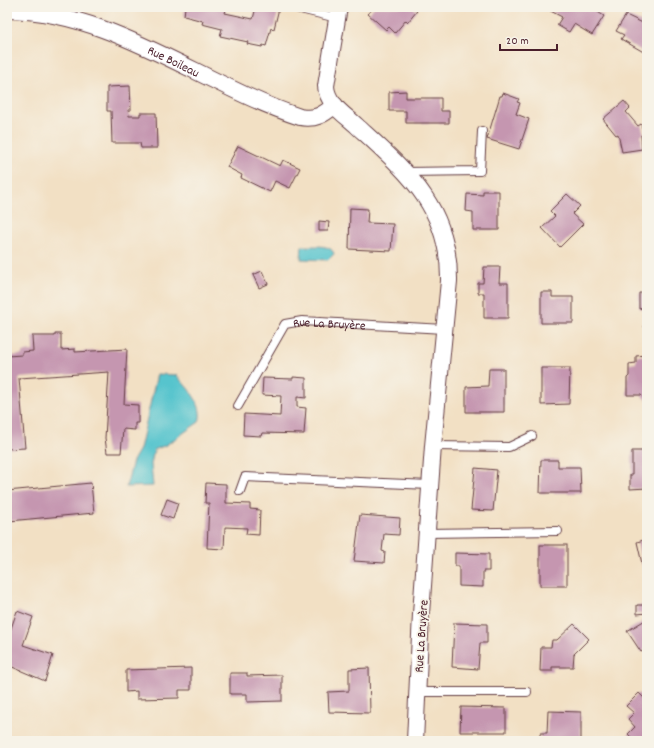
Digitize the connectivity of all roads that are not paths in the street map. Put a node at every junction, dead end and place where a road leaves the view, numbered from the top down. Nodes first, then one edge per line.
1 (292, 7) edge
2 (7, 10) edge
3 (338, 12) edge
4 (335, 106) junction
5 (482, 131) dead end
6 (404, 172) junction
7 (444, 329) junction
8 (238, 406) dead end
9 (532, 436) dead end
10 (433, 446) junction
11 (430, 485) junction
12 (240, 491) dead end
13 (558, 531) dead end
14 (427, 533) junction
15 (416, 692) junction
16 (527, 692) dead end
17 (415, 741) edge

1 - 3 lane
2 - 4 street, Rue Boileau
3 - 4 street, Rue La Bruyère
4 - 6 street, Rue La Bruyère
5 - 6 lane
6 - 7 street, Rue La Bruyère
7 - 8 lane, Rue La Bruyère
7 - 10 street, Rue La Bruyère
9 - 10 lane
10 - 11 street, Rue La Bruyère
11 - 12 lane
11 - 14 street, Rue La Bruyère
13 - 14 lane
14 - 15 street, Rue La Bruyère
15 - 16 lane, Rue La Bruyère
15 - 17 street, Rue La Bruyère

